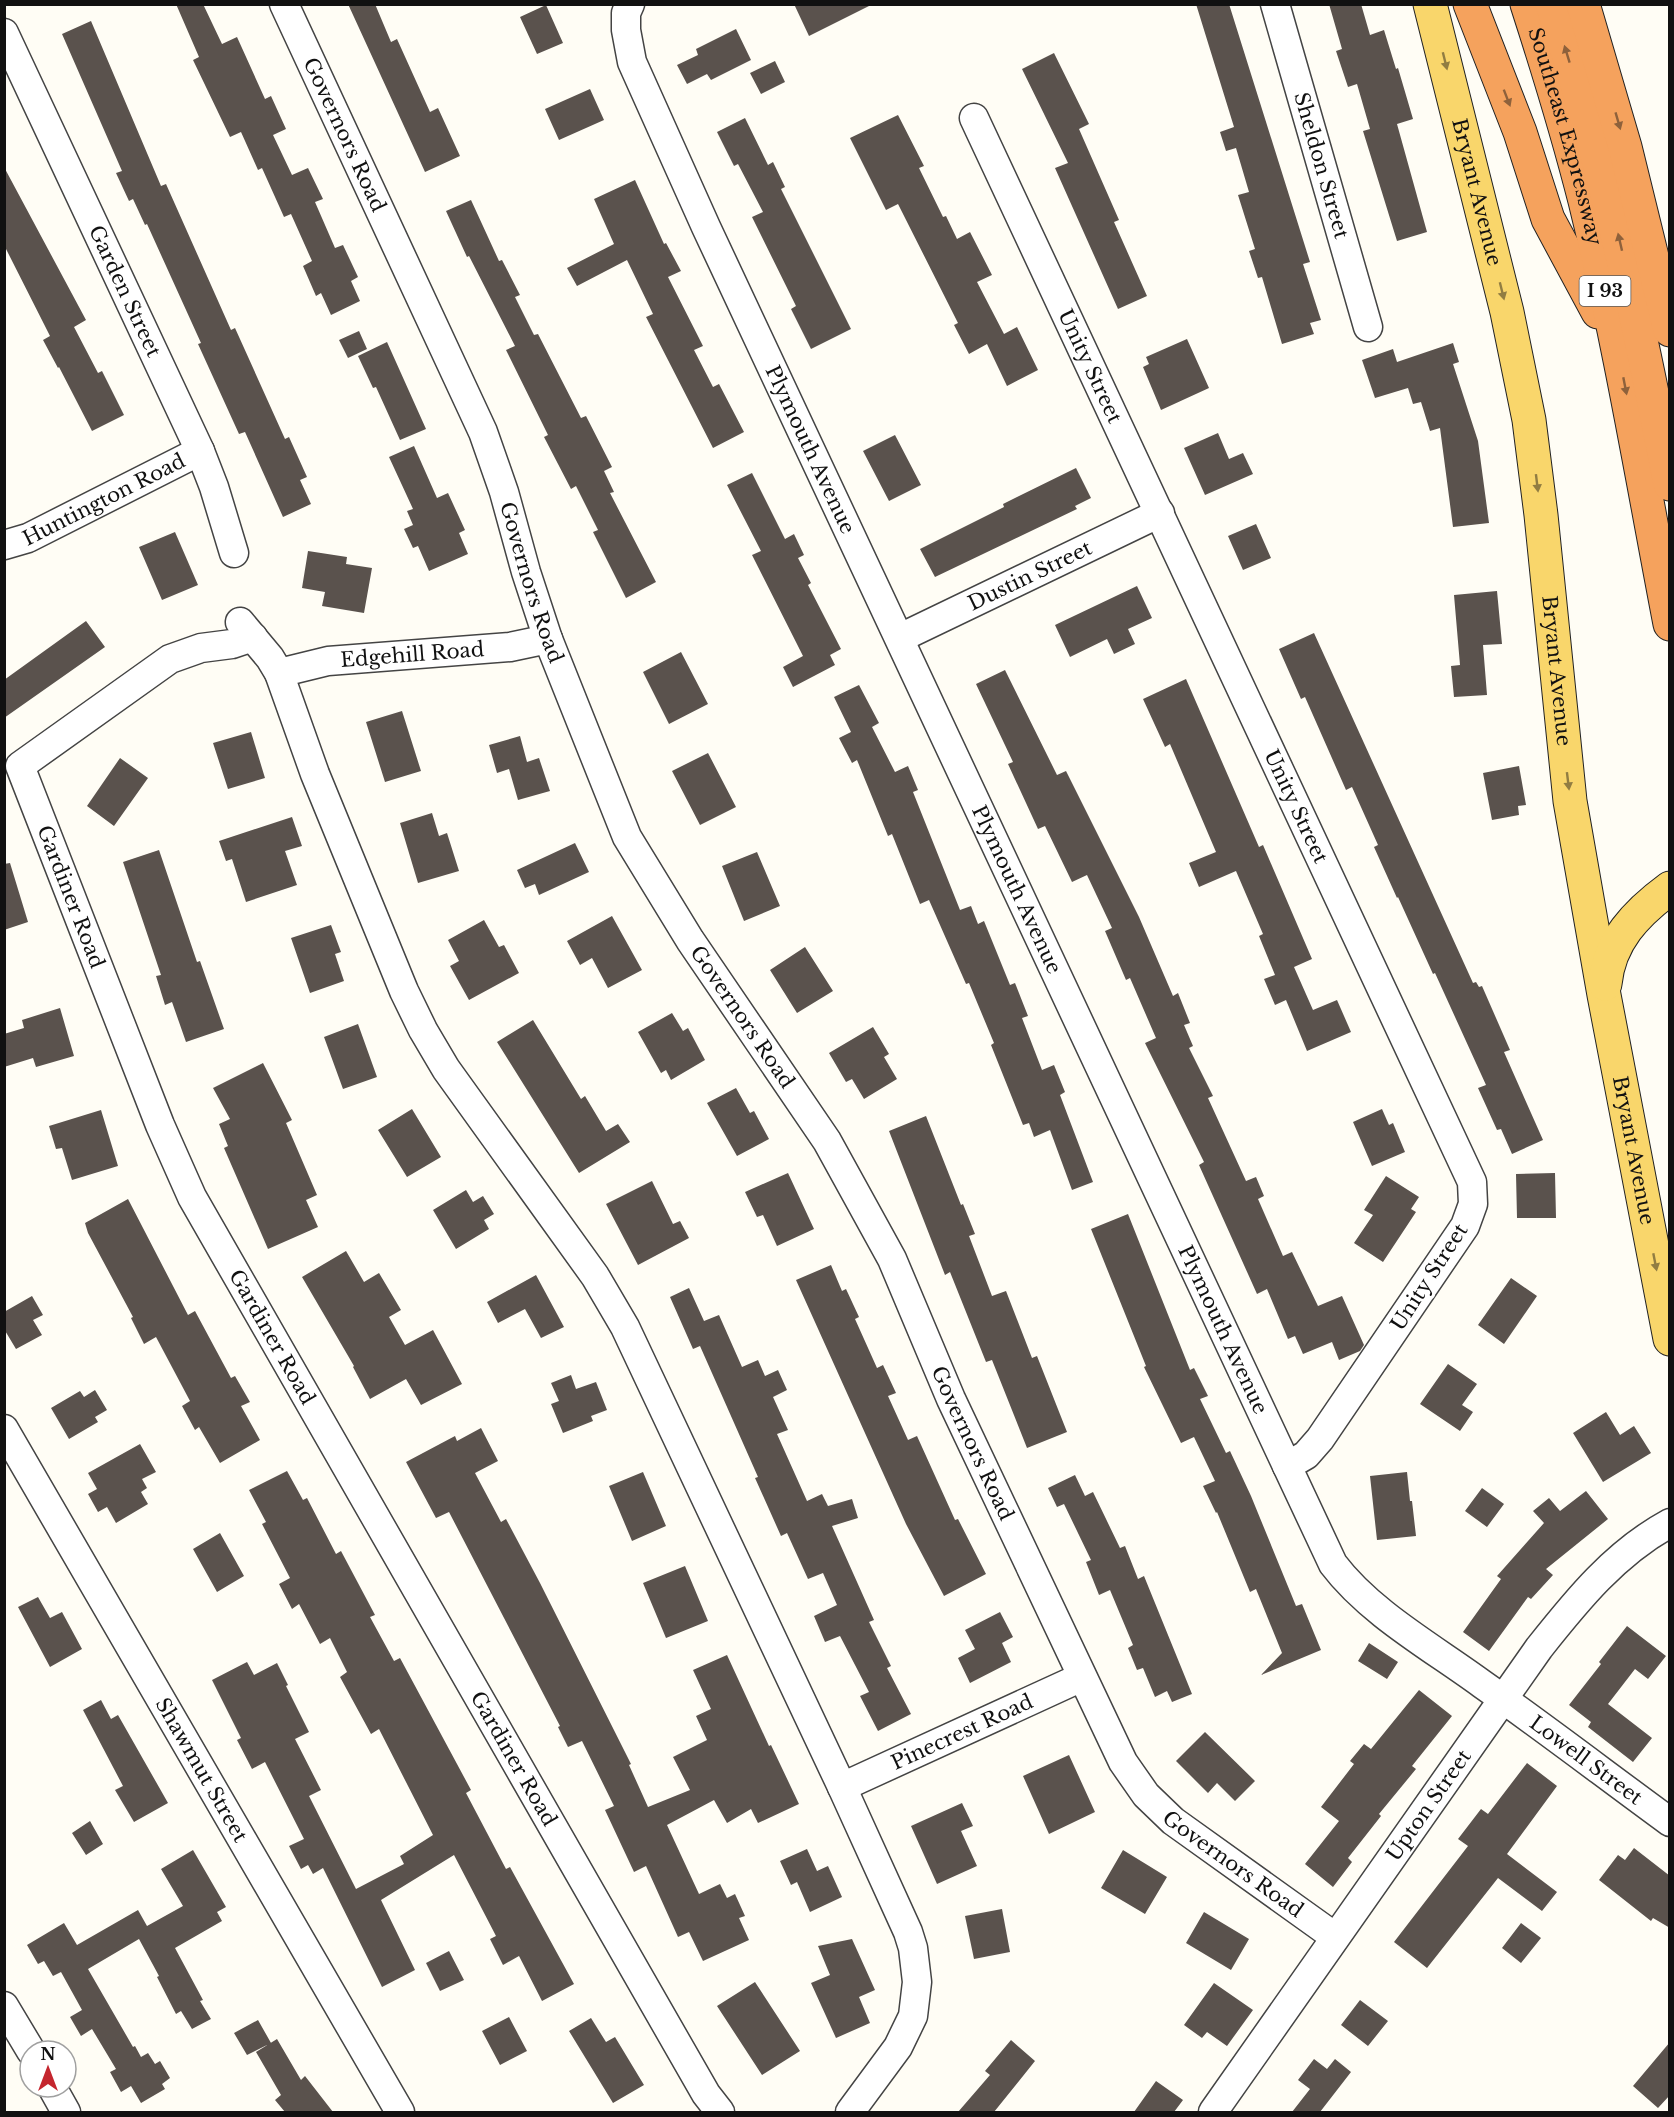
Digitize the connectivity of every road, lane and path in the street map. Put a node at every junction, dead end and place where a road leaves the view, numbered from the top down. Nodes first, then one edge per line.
1 (284, 4) edge
2 (1275, 4) edge
3 (1430, 4) edge
4 (1470, 4) edge
5 (1527, 4) edge
6 (1552, 4) edge
7 (1583, 4) edge
8 (1606, 4) edge
9 (628, 7) edge
10 (4, 33) edge
11 (974, 118) dead end
12 (1670, 232) edge
13 (1368, 327) dead end
14 (1670, 330) edge
15 (1617, 347) junction
16 (200, 451) junction
17 (1670, 484) edge
18 (1160, 513) junction
19 (4, 545) edge
20 (234, 553) dead end
21 (1670, 624) edge
22 (900, 638) junction
23 (548, 639) junction
24 (279, 673) junction
25 (1666, 891) edge
26 (1604, 995) junction
27 (1670, 1339) edge
28 (9, 1447) edge
29 (1287, 1466) junction
30 (1670, 1523) edge
31 (1082, 1677) junction
32 (1503, 1698) junction
33 (842, 1787) junction
34 (1670, 1822) edge
35 (1335, 1938) junction
36 (4, 2006) edge
37 (24, 2039) edge
38 (400, 2112) edge
39 (720, 2112) edge
40 (850, 2112) edge
41 (1213, 2112) edge

1 - 23 street, Governors Road
2 - 13 street, Sheldon Street
3 -> 26 main road, Bryant Avenue
4 -> 15 highway
5 - 15 highway, Southeast Expressway / I 93
17 -> 6 highway, I 93
7 -> 14 highway, I 93
8 - 12 highway
9 - 22 street, Plymouth Avenue
10 - 16 street, Garden Street
11 - 18 street, Unity Street
15 -> 21 highway, Southeast Expressway / I 93
16 - 19 street, Huntington Road
16 - 20 street, Garden Street
18 - 22 street, Dustin Street
18 - 29 street, Unity Street
22 - 29 street, Plymouth Avenue
23 - 24 street, Edgehill Road
23 - 31 street, Governors Road
24 - 33 street, Gardiner Road
24 - 39 street, Gardiner Road
25 - 26 main road
26 -> 27 main road, Bryant Avenue
28 - 38 street, Shawmut Street
29 - 32 street, Plymouth Avenue
30 - 32 street, Upton Street
31 - 33 street, Pinecrest Road
31 - 35 street, Governors Road
32 - 34 street, Lowell Street
32 - 35 street, Upton Street
33 - 40 street, Gardiner Road
35 - 41 street, Upton Street
36 - 37 street

